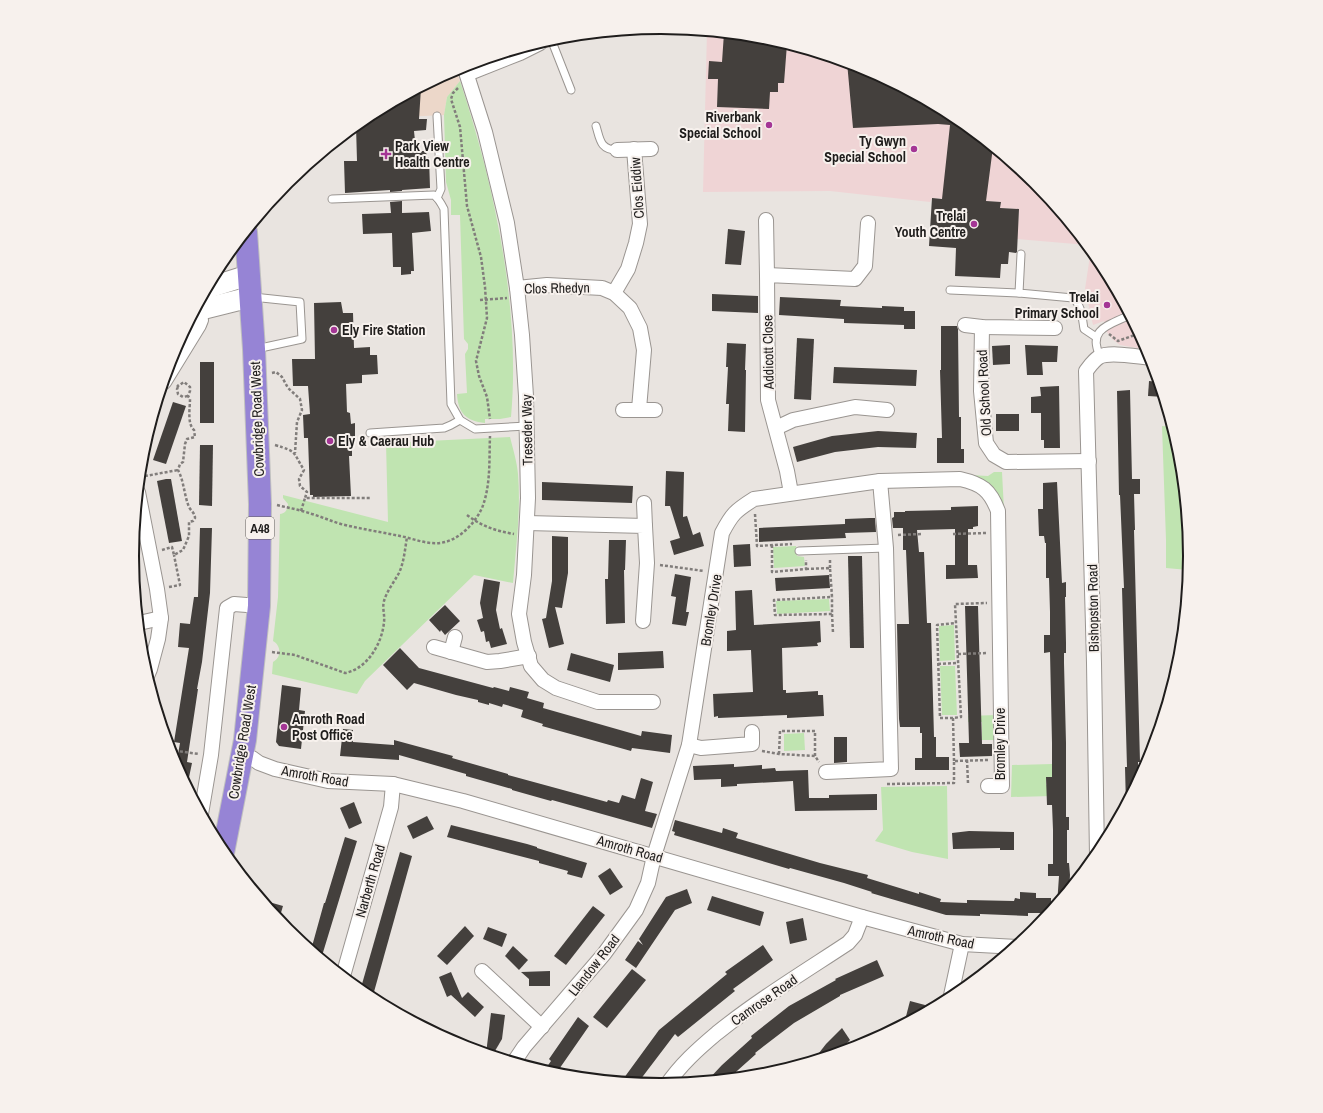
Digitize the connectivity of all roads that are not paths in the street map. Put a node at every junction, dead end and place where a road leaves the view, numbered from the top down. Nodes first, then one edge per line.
1 (554, 46) edge
2 (505, 59) edge
3 (466, 73) edge
4 (571, 90) dead end
5 (437, 116) dead end
6 (596, 126) dead end
7 (634, 149) junction
8 (651, 149) dead end
9 (617, 150) joint
10 (437, 198) junction
11 (332, 199) dead end
12 (766, 220) dead end
13 (868, 222) dead end
14 (246, 239) edge
15 (1021, 254) dead end
16 (767, 275) junction
17 (249, 276) junction
18 (215, 286) edge
19 (950, 290) dead end
20 (513, 293) junction
21 (614, 293) junction
22 (1019, 293) junction
23 (251, 297) junction
24 (202, 309) edge
25 (199, 314) edge
26 (1126, 317) edge
27 (965, 325) dead end
28 (982, 327) junction
29 (1055, 328) dead end
30 (1096, 337) junction
31 (254, 349) junction
32 (1144, 357) edge
33 (179, 358) edge
34 (1096, 359) junction
35 (639, 409) junction
36 (623, 410) dead end
37 (655, 410) dead end
38 (887, 410) dead end
39 (460, 420) junction
40 (527, 426) junction
41 (776, 428) junction
42 (370, 433) dead end
43 (1090, 461) junction
44 (880, 481) junction
45 (790, 493) junction
46 (644, 503) dead end
47 (141, 509) edge
48 (645, 526) junction
49 (527, 530) junction
50 (885, 542) junction
51 (802, 551) road end
52 (259, 606) junction
53 (161, 618) junction
54 (643, 621) dead end
55 (143, 622) edge
56 (456, 637) dead end
57 (434, 647) dead end
58 (451, 652) junction
59 (528, 656) junction
60 (151, 666) edge
61 (653, 702) dead end
62 (752, 738) road end
63 (689, 745) junction
64 (242, 756) junction
65 (826, 772) dead end
66 (393, 784) junction
67 (988, 786) dead end
68 (203, 807) edge
69 (225, 844) edge
70 (1097, 846) edge
71 (654, 856) junction
72 (862, 917) junction
73 (962, 944) junction
74 (1009, 947) edge
75 (343, 971) edge
76 (482, 971) dead end
77 (952, 991) edge
78 (542, 1027) junction
79 (517, 1058) edge
80 (671, 1079) edge

1 - 4 lane
2 - 3 street
3 - 20 street, Treseder Way
5 - 10 lane
6 - 9 lane
7 - 8 street, Clos Eiddiw
7 - 9 street, Clos Eiddiw
7 - 21 street, Clos Eiddiw
10 - 11 lane
10 - 39 lane
12 - 16 street, Addicott Close
13 - 16 street
14 - 17 highway, Cowbridge Road West / A48
15 - 22 lane
16 - 41 street, Addicott Close
17 - 18 street
17 - 23 highway, Cowbridge Road West / A48
19 - 22 lane
20 - 21 street, Clos Rhedyn
20 - 40 street, Treseder Way
21 - 35 street, Clos Rhedyn
22 - 30 lane
23 - 24 street
23 - 31 highway, Cowbridge Road West / A48
23 - 31 lane
25 - 33 street
26 - 30 lane
27 - 28 street
28 - 29 street
28 - 43 street, Old School Road
30 - 34 lane
31 - 52 highway, Cowbridge Road West / A48
32 - 34 street
34 - 43 street, Bishopston Road
35 - 36 street
35 - 37 street
38 - 41 street
39 - 40 lane
39 - 42 lane
40 - 49 street, Treseder Way
41 - 45 street, Addicott Close
43 - 70 street, Bishopston Road
44 - 45 street, Bromley Drive
44 - 50 street
44 - 67 street, Bromley Drive
45 - 63 street, Bromley Drive
46 - 48 street
47 - 53 street
48 - 49 street
48 - 54 street
49 - 59 street, Treseder Way
50 - 51 lane
50 - 65 street
52 - 64 highway, Cowbridge Road West / A48
52 - 68 street, Cowbridge Road West
53 - 55 street
53 - 60 street
56 - 58 street
57 - 58 street
58 - 59 street
59 - 61 street, Treseder Way
62 - 63 street
63 - 71 street, Bromley Drive
64 - 66 street, Amroth Road
64 - 69 highway, Cowbridge Road West / A48
66 - 71 street, Amroth Road
66 - 75 street, Narberth Road
71 - 72 street, Amroth Road
71 - 78 street, Llandow Road
72 - 73 street, Amroth Road
72 - 80 street, Camrose Road
73 - 74 street, Amroth Road
73 - 77 street
76 - 78 street
78 - 79 street, Llandow Road

